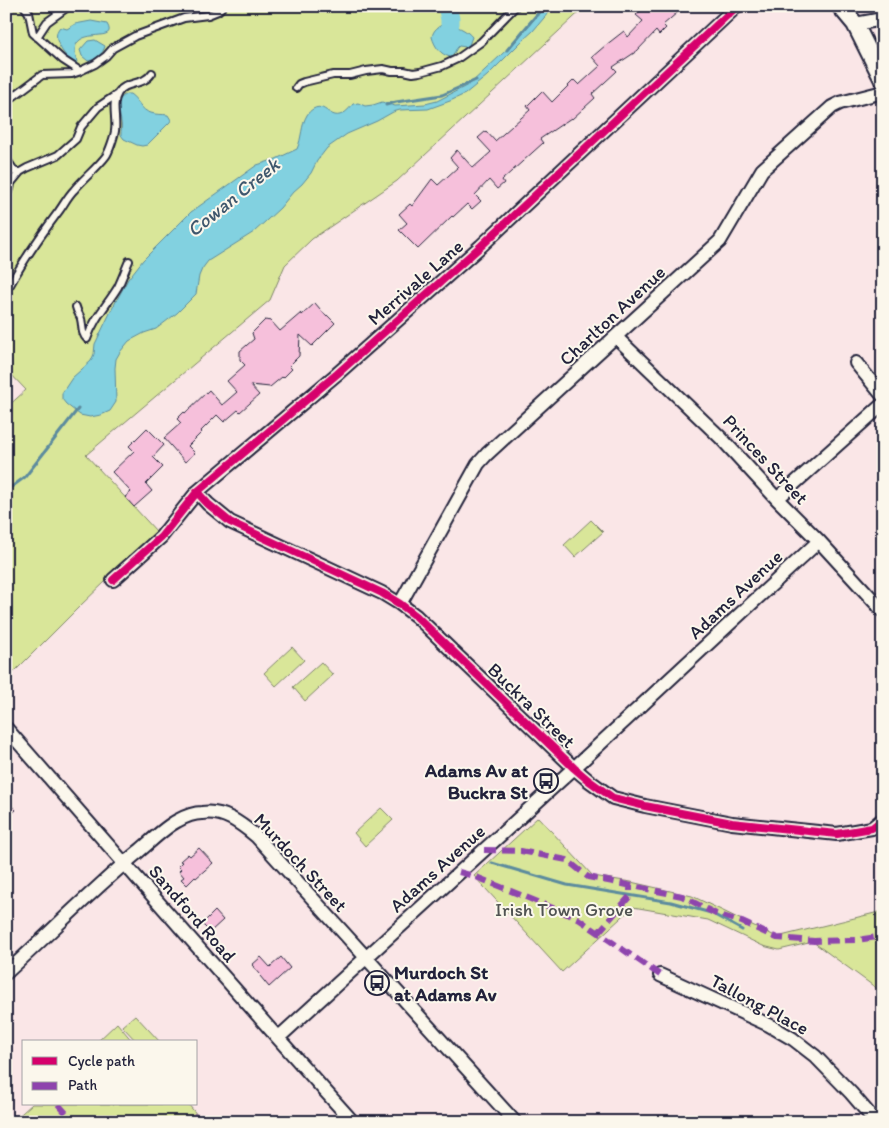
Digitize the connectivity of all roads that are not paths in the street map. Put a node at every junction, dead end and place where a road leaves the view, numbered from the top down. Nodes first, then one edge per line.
1 (24, 6) edge
2 (69, 6) edge
3 (223, 6) edge
4 (516, 6) edge
5 (737, 6) edge
6 (840, 6) edge
7 (850, 6) edge
8 (883, 19) edge
9 (860, 23) junction
10 (37, 37) junction
11 (882, 56) edge
12 (80, 71) junction
13 (152, 73) dead end
14 (883, 80) edge
15 (296, 88) dead end
16 (883, 92) edge
17 (116, 96) junction
18 (6, 102) edge
19 (6, 161) edge
20 (20, 172) junction
21 (6, 194) edge
22 (129, 261) dead end
23 (10, 285) dead end
24 (76, 307) dead end
25 (616, 337) junction
26 (856, 363) dead end
27 (883, 396) edge
28 (883, 404) edge
29 (197, 492) junction
30 (777, 499) junction
31 (819, 541) junction
32 (114, 580) dead end
33 (400, 604) junction
34 (883, 611) edge
35 (6, 728) edge
36 (574, 768) junction
37 (883, 819) edge
38 (124, 864) junction
39 (365, 958) junction
40 (6, 973) edge
41 (660, 974) dead end
42 (278, 1038) junction
43 (353, 1122) edge
44 (515, 1122) edge
45 (876, 1122) edge

1 - 10 lane
2 - 10 lane
3 - 12 lane
4 - 15 lane
5 - 29 street, Merrivale Lane
6 - 9 street
7 - 9 street
8 - 9 street
9 - 11 street
9 - 14 street
10 - 12 lane
12 - 18 lane
13 - 17 lane
16 - 25 street, Charlton Avenue
17 - 20 lane
17 - 23 lane
19 - 20 lane
20 - 21 lane
22 - 24 lane
25 - 30 street, Princes Street
25 - 33 street, Charlton Avenue
26 - 27 street
28 - 30 street
29 - 32 street, Merrivale Lane
29 - 33 street, Buckra Street
30 - 31 street, Princes Street
31 - 34 street, Princes Street
31 - 36 street, Adams Avenue
33 - 36 street, Buckra Street
35 - 38 street, Sandford Road
36 - 37 street, Buckra Street
36 - 39 street, Adams Avenue
38 - 39 street, Murdoch Street
38 - 40 street, Murdoch Street
38 - 42 street, Sandford Road
39 - 42 street, Adams Avenue
39 - 44 street, Murdoch Street
41 - 45 street, Tallong Place
42 - 43 street, Sandford Road

